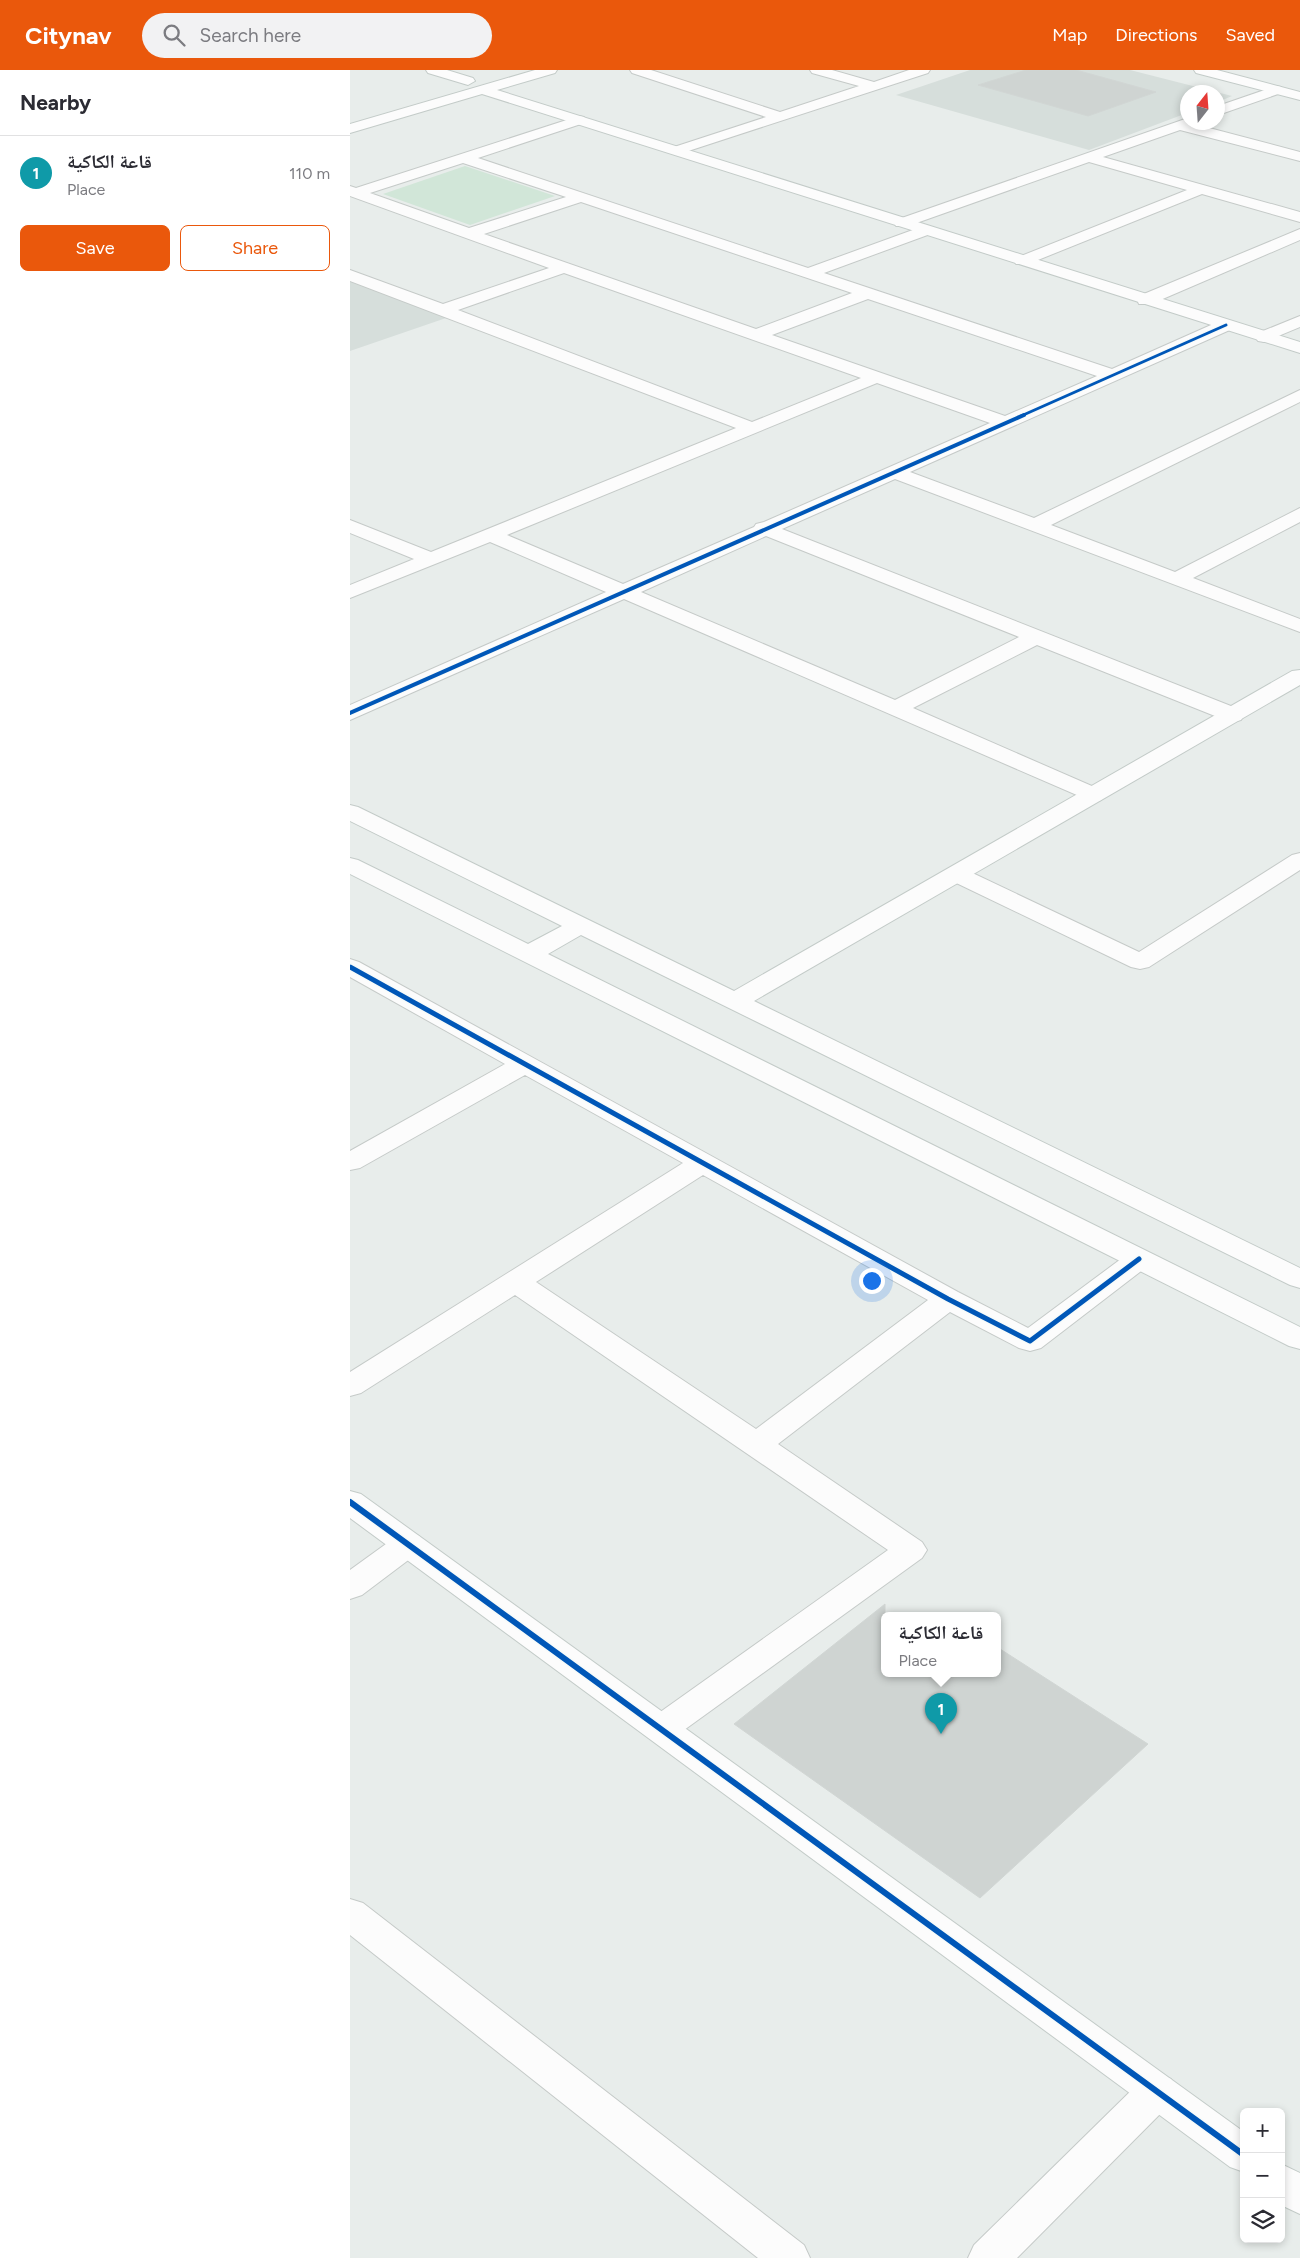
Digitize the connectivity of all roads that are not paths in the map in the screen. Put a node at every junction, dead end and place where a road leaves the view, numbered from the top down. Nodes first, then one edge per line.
1 (433, 70) edge
2 (506, 70) edge
3 (550, 70) edge
4 (636, 70) edge
5 (817, 70) edge
6 (923, 70) edge
7 (1201, 70) edge
8 (468, 81) junction
9 (874, 86) junction
10 (482, 90) junction
11 (1276, 90) junction
12 (1300, 96) edge
13 (1225, 108) edge
14 (350, 115) edge
15 (781, 117) junction
16 (579, 120) junction
17 (1180, 124) edge
18 (350, 129) edge
19 (1207, 130) edge
20 (676, 151) junction
21 (1088, 157) junction
22 (1300, 157) edge
23 (464, 158) junction
24 (1202, 189) junction
25 (353, 192) edge
26 (581, 197) junction
27 (1300, 217) edge
28 (902, 223) junction
29 (927, 230) junction
30 (468, 234) junction
31 (1300, 234) edge
32 (1022, 260) junction
33 (564, 268) junction
34 (809, 273) junction
35 (350, 275) edge
36 (869, 293) junction
37 (1145, 300) junction
38 (443, 310) junction
39 (1300, 321) edge
40 (1226, 325) junction
41 (756, 335) junction
42 (1264, 337) junction
43 (1300, 348) edge
44 (1112, 375) junction
45 (876, 378) junction
46 (1300, 395) edge
47 (1005, 422) junction
48 (752, 428) junction
49 (894, 472) junction
50 (1300, 514) edge
51 (1035, 525) junction
52 (350, 526) edge
53 (763, 528) junction
54 (490, 535) junction
55 (430, 559) junction
56 (1176, 579) junction
57 (350, 592) edge
58 (620, 592) junction
59 (1300, 626) edge
60 (1036, 637) junction
61 (1300, 676) edge
62 (896, 708) junction
63 (350, 713) edge
64 (1233, 715) junction
65 (1094, 795) junction
66 (350, 812) edge
67 (1300, 860) edge
68 (350, 865) edge
69 (956, 874) junction
70 (580, 926) junction
71 (529, 954) junction
72 (353, 971) edge
73 (733, 1002) junction
74 (525, 1064) junction
75 (350, 1162) edge
76 (703, 1163) junction
77 (1139, 1259) junction
78 (1300, 1279) edge
79 (516, 1282) junction
80 (948, 1299) junction
81 (1300, 1339) edge
82 (350, 1386) edge
83 (757, 1444) junction
84 (350, 1502) edge
85 (408, 1544) junction
86 (350, 1587) edge
87 (661, 1729) junction
88 (350, 1914) edge
89 (1157, 2091) junction
90 (1243, 2153) edge
91 (1285, 2185) edge
92 (1300, 2196) edge
93 (789, 2258) edge
94 (988, 2258) edge

1 - 8 street
2 - 8 street
3 - 10 street
4 - 15 street
5 - 9 street
6 - 9 street
7 - 11 street
8 - 14 street
9 - 15 street
10 - 16 street
10 - 18 street
11 - 12 street
11 - 13 street
15 - 20 street
16 - 20 street
16 - 23 street
17 - 21 street
19 - 22 street
20 - 28 street
21 - 24 street
21 - 28 street
23 - 25 street
23 - 26 street
24 - 27 street
24 - 32 street
25 - 30 street
26 - 30 street
26 - 34 street
28 - 29 street
29 - 32 street
29 - 34 street
30 - 33 street
31 - 37 street
32 - 37 street
33 - 38 street
33 - 41 street
34 - 36 street
35 - 38 street
36 - 41 street
36 - 44 street
37 - 40 street
38 - 48 street
39 - 42 street
40 - 42 street
40 - 44 street
41 - 45 street
42 - 43 street
44 - 47 street
45 - 47 street
45 - 48 street
46 - 51 street
47 - 49 street
48 - 54 street
49 - 51 street
49 - 53 street
50 - 56 street
51 - 56 street
52 - 55 street
53 - 58 street
53 - 60 street
54 - 55 street
54 - 58 street
55 - 57 street
56 - 59 street
58 - 62 street
58 - 63 street
60 - 62 street
60 - 64 street
61 - 64 street
62 - 65 street
64 - 65 street
65 - 69 street
66 - 70 street
67 - 69 street
68 - 71 street
69 - 73 street
70 - 71 street
70 - 73 street
71 - 77 street
72 - 74 street
73 - 78 street
74 - 75 street
74 - 76 street
76 - 79 street
76 - 80 street
77 - 80 street
77 - 81 street
79 - 82 street
79 - 83 street
80 - 83 street
83 - 87 street
84 - 85 street
85 - 86 street
85 - 87 street
87 - 89 street
88 - 93 street
89 - 90 street
89 - 94 street
91 - 92 street

